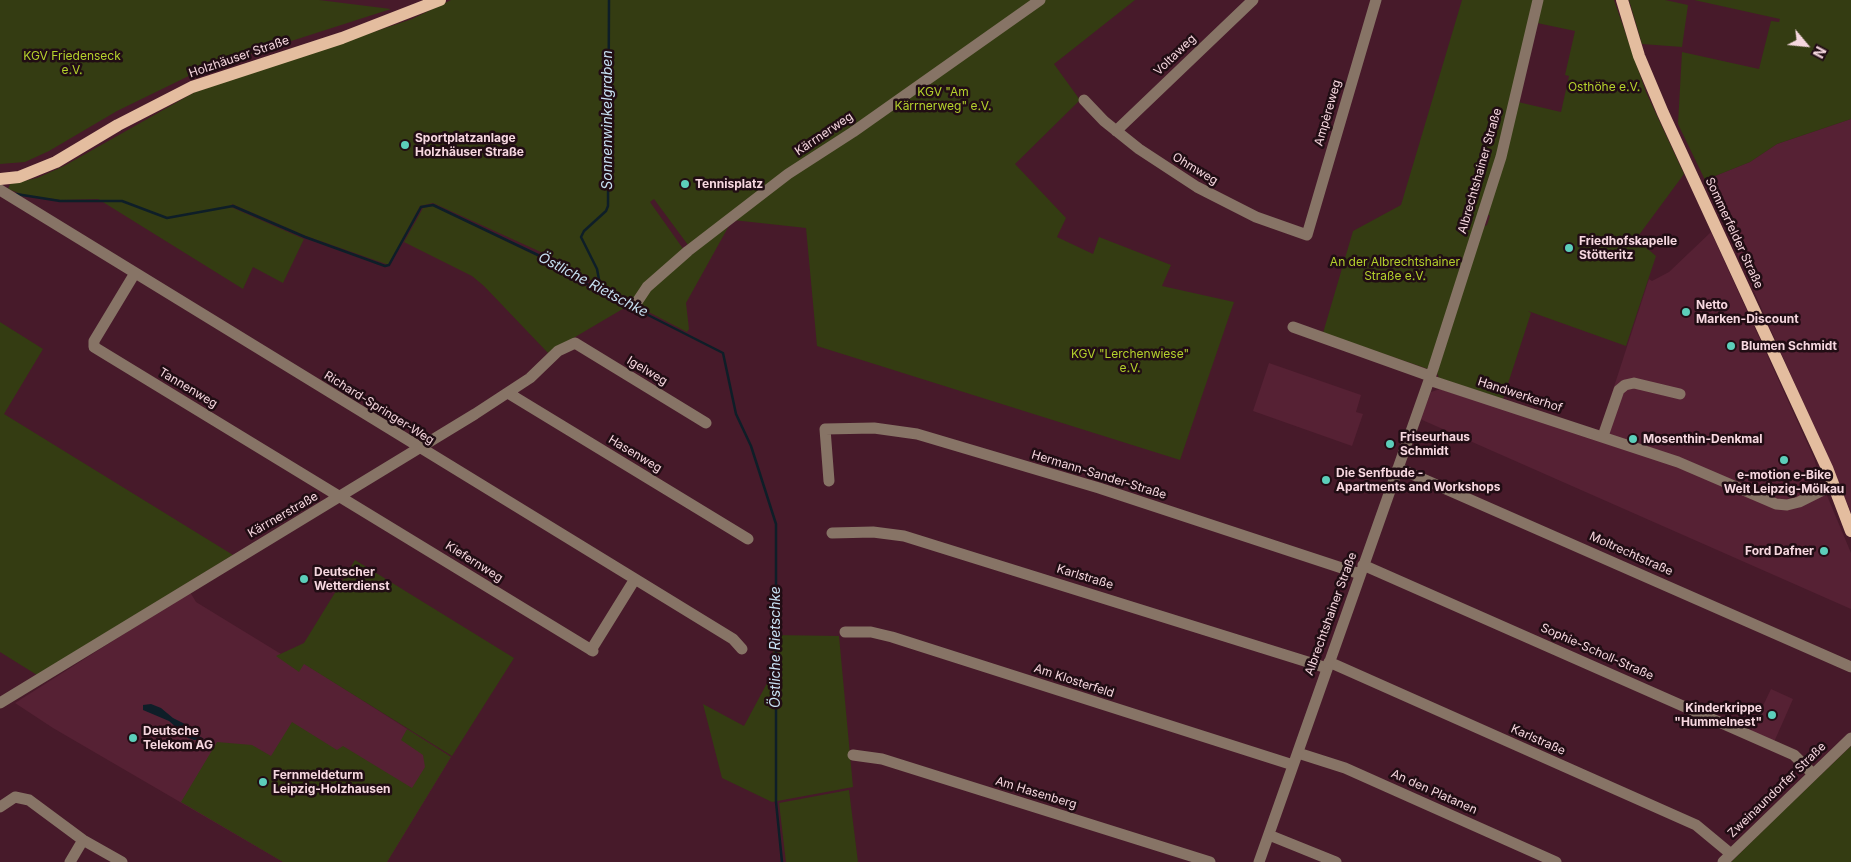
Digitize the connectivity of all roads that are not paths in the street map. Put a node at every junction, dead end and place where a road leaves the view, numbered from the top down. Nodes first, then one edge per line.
1 (440, 0) edge
2 (1040, 0) edge
3 (1253, 0) edge
4 (1376, 0) edge
5 (1538, 0) edge
6 (1622, 0) edge
7 (1084, 100) dead end
8 (1116, 131) junction
9 (0, 179) edge
10 (0, 190) edge
11 (1307, 235) joint
12 (135, 273) junction
13 (635, 305) dead end
14 (1293, 327) dead end
15 (575, 343) joint
16 (1430, 378) junction
17 (508, 393) junction
18 (1680, 394) dead end
19 (706, 423) dead end
20 (1603, 436) junction
21 (420, 449) junction
22 (1398, 468) junction
23 (829, 481) dead end
24 (1833, 485) junction
25 (341, 497) junction
26 (1851, 531) edge
27 (832, 533) dead end
28 (748, 539) dead end
29 (1362, 570) junction
30 (635, 580) junction
31 (845, 632) dead end
32 (742, 650) dead end
33 (1328, 665) junction
34 (1851, 667) edge
35 (0, 703) edge
36 (1851, 738) edge
37 (1298, 753) junction
38 (853, 755) dead end
39 (1293, 765) junction
40 (1813, 774) junction
41 (0, 808) edge
42 (1269, 835) junction
43 (83, 840) junction
44 (1727, 858) edge
45 (70, 862) edge
46 (122, 862) edge
47 (1210, 862) edge
48 (1259, 862) edge
49 (1336, 862) edge
50 (1556, 862) edge

1 - 9 main road, Holzhäuser Straße
2 - 13 street, Kärrnerweg
3 - 8 street, Voltaweg
4 - 11 street, Ampèreweg
5 - 16 street, Albrechtshainer Straße
6 - 24 main road, Sommerfelder Straße
7 - 8 street, Ohmweg
8 - 11 street, Ohmweg
10 - 12 street, Richard-Springer-Weg
12 - 21 street, Richard-Springer-Weg
12 - 25 street, Tannenweg
14 - 16 street
15 - 17 street, Kärrnerstraße
15 - 19 street, Igelweg
16 - 20 street, Handwerkerhof
16 - 22 street, Albrechtshainer Straße
17 - 21 street, Kärrnerstraße
17 - 28 street, Hasenweg
18 - 20 street
20 - 24 street, Handwerkerhof
21 - 25 street, Kärrnerstraße
21 - 30 street, Richard-Springer-Weg
22 - 29 street, Albrechtshainer Straße
22 - 34 street, Moltrechtstraße
23 - 29 street, Hermann-Sander-Straße
24 - 26 main road, Sommerfelder Straße
25 - 30 street, Kiefernweg
25 - 35 street, Kärrnerstraße
27 - 33 street, Karlstraße
29 - 33 street, Albrechtshainer Straße
29 - 40 street, Sophie-Scholl-Straße
30 - 32 street, Richard-Springer-Weg
31 - 39 street, Am Klosterfeld
33 - 37 street, Albrechtshainer Straße
33 - 44 street, Karlstraße
36 - 40 street, Zweinaundorfer Straße
37 - 39 street, Albrechtshainer Straße
37 - 50 street, An den Platanen
38 - 47 street, Am Hasenberg
39 - 42 street, Albrechtshainer Straße
40 - 44 street, Zweinaundorfer Straße
41 - 43 street
42 - 48 street, Albrechtshainer Straße
42 - 49 street
43 - 45 street
43 - 46 street

